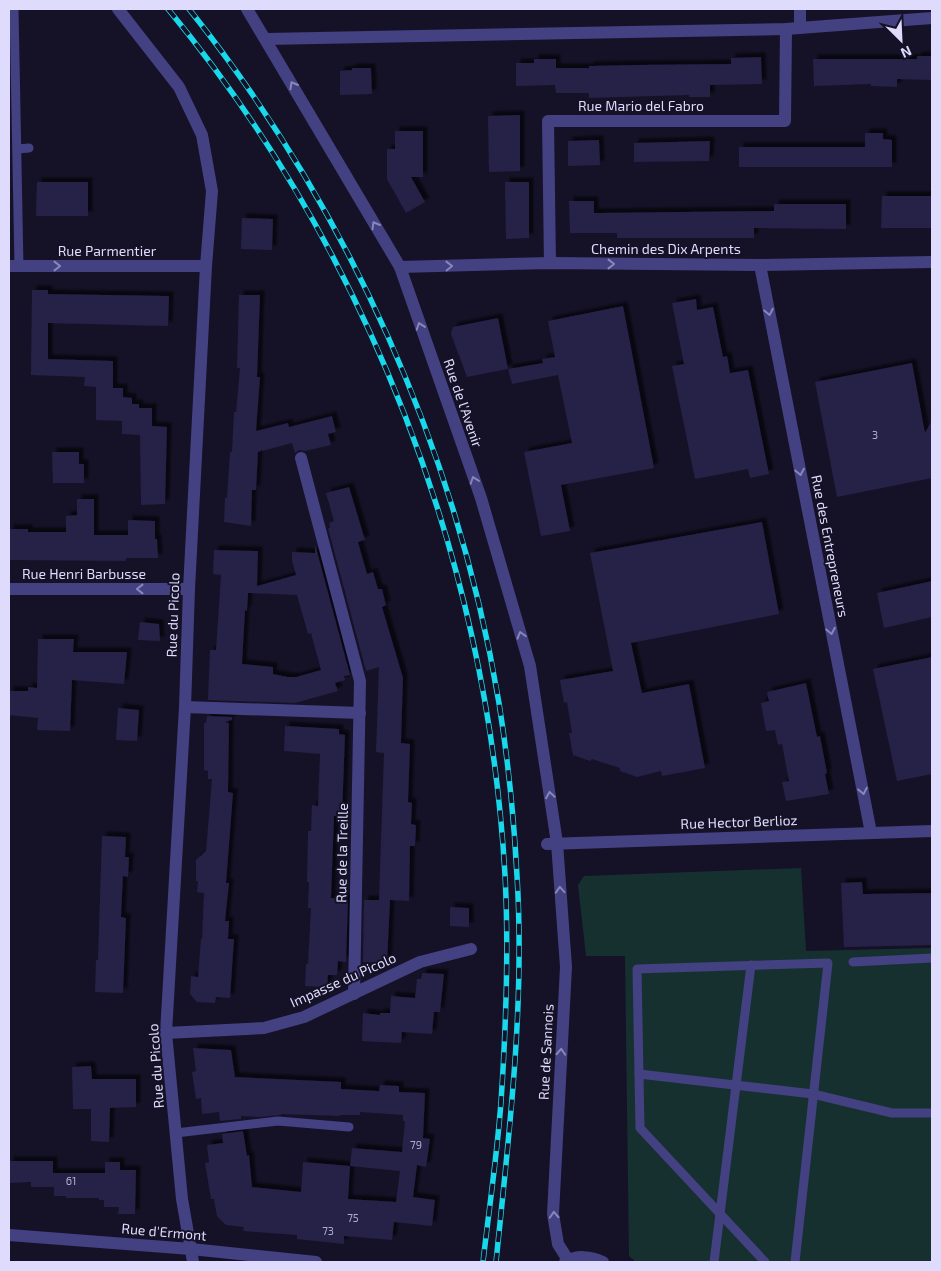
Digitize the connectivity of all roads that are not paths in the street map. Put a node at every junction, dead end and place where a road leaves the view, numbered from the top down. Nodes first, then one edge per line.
1 (14, 9) edge
2 (118, 9) edge
3 (248, 9) edge
4 (800, 9) edge
5 (932, 18) edge
6 (800, 28) junction
7 (786, 30) junction
8 (266, 38) junction
9 (17, 148) junction
10 (29, 148) dead end
11 (932, 262) edge
12 (550, 264) junction
13 (760, 264) junction
14 (14, 266) edge
15 (206, 266) junction
16 (400, 267) junction
17 (301, 458) dead end
18 (9, 589) edge
19 (189, 589) junction
20 (185, 707) junction
21 (360, 713) junction
22 (932, 831) edge
23 (871, 833) junction
24 (552, 844) junction
25 (471, 949) dead end
26 (932, 958) edge
27 (853, 962) dead end
28 (751, 965) junction
29 (354, 994) junction
30 (166, 1034) junction
31 (638, 1074) junction
32 (736, 1086) junction
33 (813, 1094) junction
34 (932, 1113) edge
35 (349, 1127) dead end
36 (176, 1133) junction
37 (720, 1214) junction
38 (9, 1235) edge
39 (191, 1248) junction
40 (566, 1261) edge
41 (193, 1262) edge
42 (316, 1262) edge
43 (603, 1262) edge
44 (714, 1262) edge
45 (765, 1262) edge
46 (795, 1262) edge

1 - 9 lane
2 - 15 street, Rue du Picolo
3 - 8 street, Rue de l'Avenir
4 - 6 street
5 - 6 street
6 - 7 street
7 - 8 street
7 - 12 street, Rue Mario del Fabro
16 -> 8 street, Rue de l'Avenir
9 - 10 lane
9 - 14 lane
11 - 13 street, Chemin des Dix Arpents
12 -> 13 street, Chemin des Dix Arpents
16 -> 12 street, Chemin des Dix Arpents
13 -> 23 street, Rue des Entrepreneurs
14 -> 15 street, Rue Parmentier
15 - 19 street, Rue du Picolo
24 -> 16 street, Rue de l'Avenir
17 - 21 street, Rue de la Treille
19 -> 18 street, Rue Henri Barbusse
19 - 20 street, Rue du Picolo
20 - 21 street
20 - 30 street, Rue du Picolo
21 - 29 street, Rue de la Treille
22 - 23 street, Rue Hector Berlioz
23 - 24 street, Rue Hector Berlioz
40 -> 24 street, Rue de Sannois
25 - 29 street, Impasse du Picolo
26 - 27 lane
28 - 31 lane
28 - 32 lane
28 - 33 lane
29 - 30 street, Impasse du Picolo
30 - 36 street, Rue du Picolo
31 - 32 lane
31 - 37 lane
32 - 33 lane
32 - 37 lane
33 - 34 lane
33 - 46 lane
35 - 36 lane
36 - 39 street, Rue du Picolo
37 - 44 lane
37 - 45 lane
38 - 39 street, Rue d'Ermont
39 - 41 street, Rue du Picolo
39 - 42 street, Rue d'Ermont
40 - 43 street

